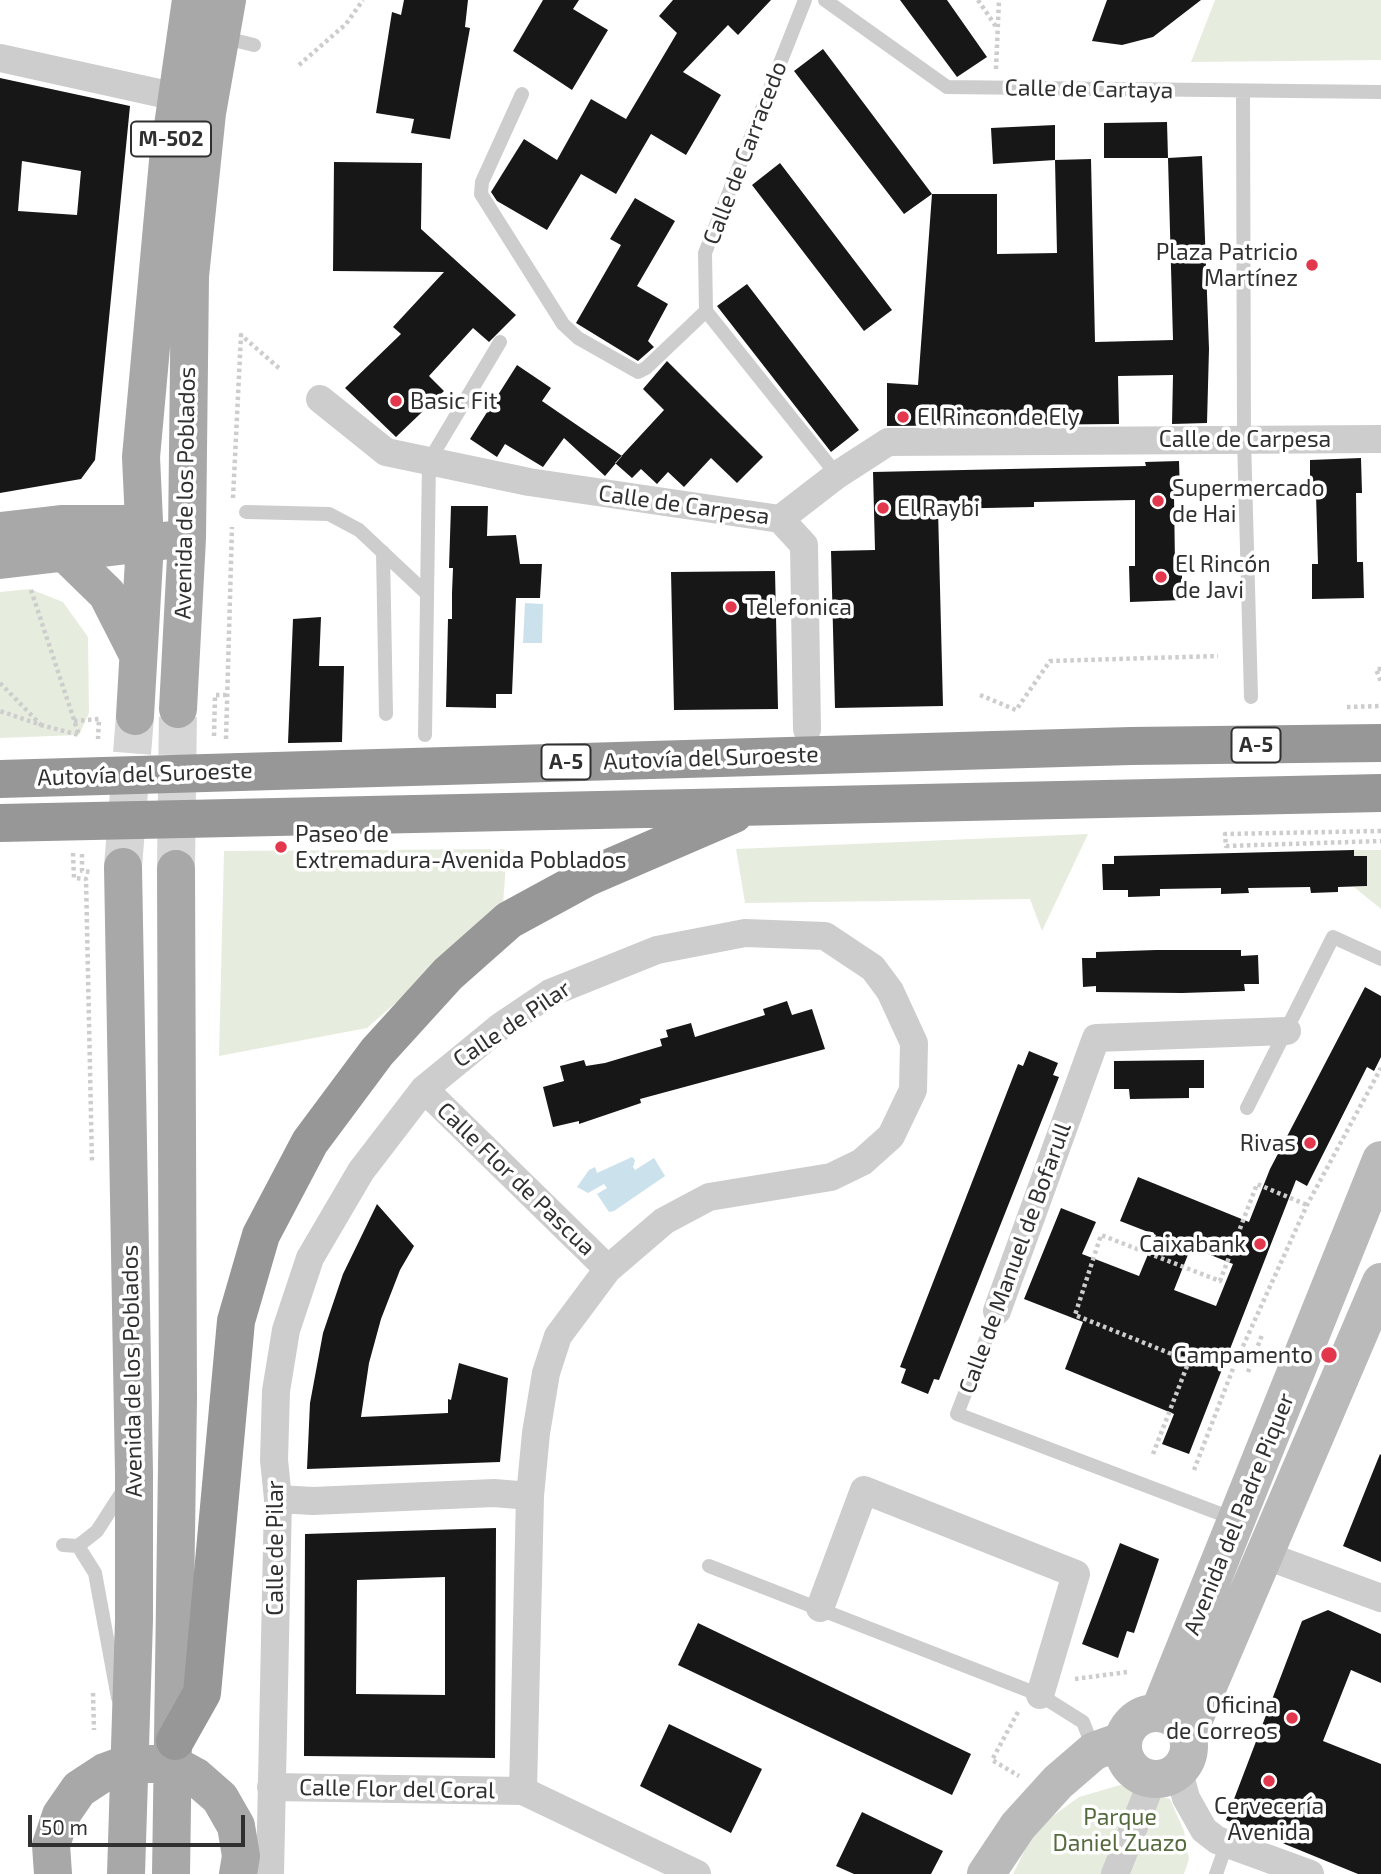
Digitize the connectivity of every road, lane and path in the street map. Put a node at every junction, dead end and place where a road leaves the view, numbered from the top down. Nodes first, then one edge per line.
1 (191, 0) edge
2 (363, 0) edge
3 (805, 0) edge
4 (825, 0) edge
5 (978, 0) edge
6 (999, 0) edge
7 (233, 27) edge
8 (998, 29) junction
9 (0, 58) edge
10 (299, 65) dead end
11 (995, 87) junction
12 (1243, 92) junction
13 (1381, 92) edge
14 (522, 94) dead end
15 (177, 97) junction
16 (706, 311) junction
17 (500, 342) dead end
18 (320, 399) dead end
19 (1244, 439) junction
20 (1381, 439) edge
21 (141, 457) junction
22 (429, 461) junction
23 (837, 475) junction
24 (246, 512) dead end
25 (780, 519) junction
26 (0, 531) edge
27 (145, 533) junction
28 (187, 533) junction
29 (67, 538) junction
30 (383, 552) junction
31 (0, 560) edge
32 (43, 584) dead end
33 (425, 592) junction
34 (138, 654) junction
35 (1218, 656) dead end
36 (1381, 669) edge
37 (1381, 682) edge
38 (0, 683) edge
39 (226, 695) dead end
40 (980, 695) dead end
41 (1251, 697) dead end
42 (178, 709) tunnel mouth
43 (0, 711) edge
44 (386, 714) dead end
45 (135, 716) tunnel mouth
46 (74, 721) junction
47 (41, 726) junction
48 (807, 729) dead end
49 (425, 735) dead end
50 (214, 736) dead end
51 (98, 739) dead end
52 (1381, 743) edge
53 (0, 779) edge
54 (1381, 793) edge
55 (756, 805) junction
56 (0, 823) edge
57 (1381, 831) edge
58 (1381, 841) edge
59 (82, 846) dead end
60 (107, 865) joint
61 (176, 869) tunnel mouth
62 (1381, 958) edge
63 (1287, 1031) junction
64 (1381, 1068) edge
65 (424, 1089) junction
66 (1247, 1108) dead end
67 (1381, 1160) edge
68 (1307, 1205) junction
69 (1368, 1224) edge
70 (608, 1269) junction
71 (1381, 1282) edge
72 (997, 1311) joint
73 (1262, 1335) dead end
74 (1248, 1372) dead end
75 (1153, 1454) dead end
76 (1195, 1470) dead end
77 (134, 1474) junction
78 (530, 1496) junction
79 (278, 1499) junction
80 (1238, 1520) junction
81 (63, 1545) dead end
82 (78, 1546) junction
83 (1264, 1555) junction
84 (709, 1566) dead end
85 (1381, 1598) edge
86 (820, 1608) junction
87 (1127, 1672) dead end
88 (93, 1691) dead end
89 (1034, 1696) junction
90 (1173, 1723) junction
91 (94, 1732) dead end
92 (1108, 1746) junction
93 (130, 1752) junction
94 (175, 1753) junction
95 (1166, 1775) junction
96 (1022, 1778) dead end
97 (271, 1787) junction
98 (523, 1791) junction
99 (1227, 1843) junction
100 (53, 1874) edge
101 (126, 1874) edge
102 (171, 1874) edge
103 (239, 1874) edge
104 (270, 1874) edge
105 (697, 1874) edge
106 (986, 1874) edge
107 (1115, 1874) edge
108 (1216, 1874) edge
109 (1310, 1874) edge

1 - 15 main road, M-502
2 - 10 path
3 - 16 lane, Calle de Carracedo
4 - 11 lane, Calle de Cartaya
5 - 8 path
6 - 8 path
7 - 28 main road, Avenida de los Poblados / M-502
8 - 11 path
9 - 15 street
11 - 12 lane, Calle de Cartaya
12 - 13 lane, Calle de Cartaya
12 - 19 lane
14 - 16 lane
15 - 21 main road, M-502
16 - 23 lane
17 - 22 lane
18 - 22 street, Calle de Carpesa
19 - 20 street, Calle de Carpesa
19 - 23 street, Calle de Carpesa
19 - 41 lane
21 - 27 main road, M-502
21 - 29 main road
22 - 25 street, Calle de Carpesa
22 - 33 lane
23 - 25 street, Calle de Carpesa
24 - 30 lane
25 - 48 street
26 - 29 main road
27 - 28 main road
27 - 29 main road
27 - 34 main road, M-502
28 - 42 main road, Avenida de los Poblados
29 - 31 main road
29 - 34 main road
30 - 33 lane
30 - 44 lane
32 - 46 path
33 - 49 lane
34 - 45 main road, M-502
35 - 40 path
36 - 37 path
38 - 47 path
39 - 50 path
43 - 47 path
46 - 47 path
46 - 51 path
52 - 53 highway, Autovía del Suroeste / A-5
54 - 55 highway, Autovía del Suroeste / A-5
55 - 56 highway, Autovía del Suroeste / A-5
55 - 94 highway
57 - 58 path
59 - 60 path
60 - 77 main road, Avenida de los Poblados
61 - 94 main road, Avenida de los Poblados
62 - 63 lane
63 - 66 lane
63 - 72 street, Calle de Manuel de Bofarull
64 - 68 path
65 - 70 street, Calle Flor de Pascua
65 - 70 street, Calle de Pilar
65 - 79 street, Calle de Pilar
67 - 69 street, Avenida del Padre Piquer
68 - 75 path
68 - 76 path
69 - 80 street, Avenida del Padre Piquer
70 - 78 street, Calle de Pilar
71 - 83 street, Avenida del Padre Piquer
72 - 80 lane, Calle de Manuel de Bofarull
73 - 74 path
77 - 82 lane
77 - 93 main road, Avenida de los Poblados
78 - 79 street
78 - 98 street, Calle de Pilar
79 - 97 street, Calle de Pilar
80 - 90 street, Avenida del Padre Piquer
81 - 82 lane
82 - 93 lane
83 - 85 street
83 - 90 street, Avenida del Padre Piquer
84 - 86 lane
86 - 89 lane
86 - 89 street
87 - 89 path
88 - 91 path
89 - 92 lane
89 - 96 path
90 - 92 street
90 - 95 street
92 - 95 street
92 - 106 street
93 - 94 main road
93 - 100 main road
93 - 101 main road, Avenida de los Poblados
94 - 102 main road, Avenida de los Poblados
94 - 103 main road
95 - 99 street
95 - 107 street
97 - 98 street, Calle Flor del Coral
97 - 104 street, Calle de Pilar
98 - 105 street
99 - 108 lane
99 - 109 street

